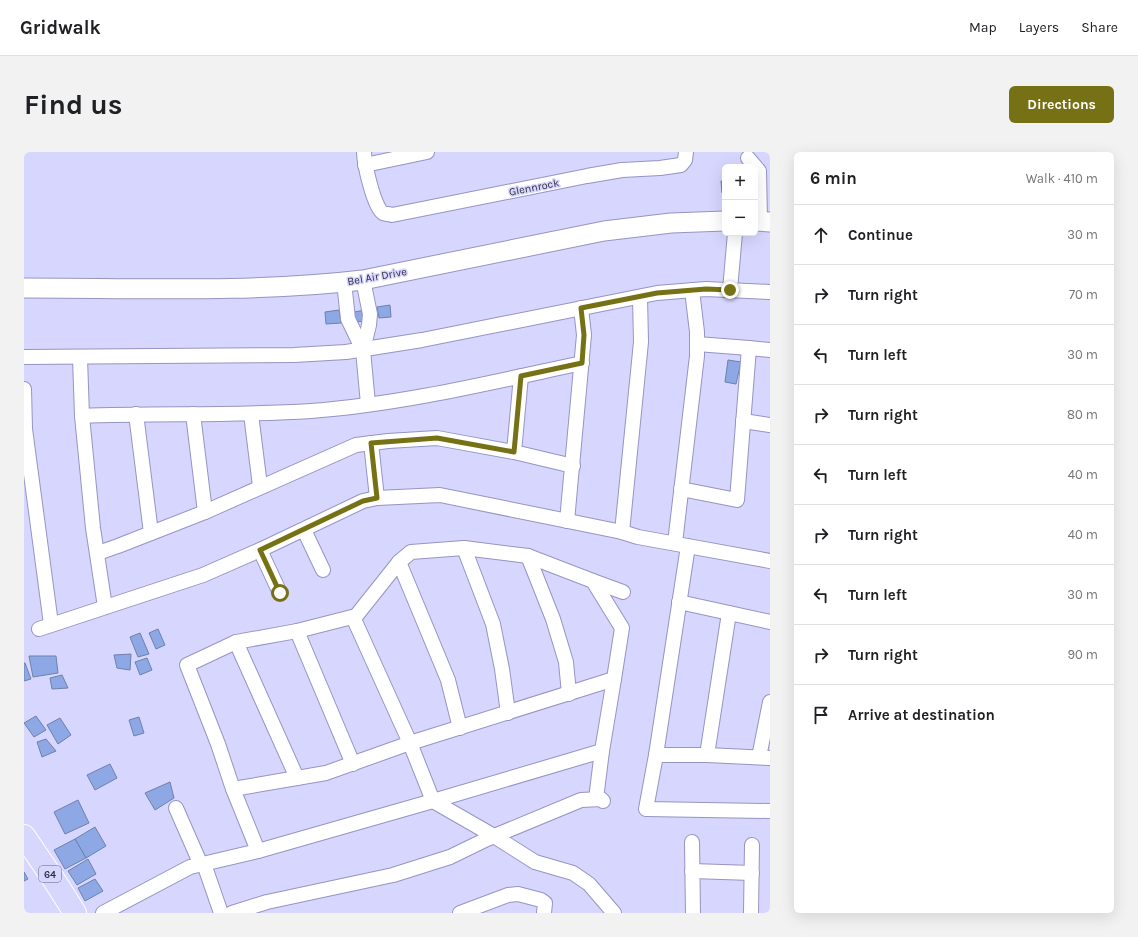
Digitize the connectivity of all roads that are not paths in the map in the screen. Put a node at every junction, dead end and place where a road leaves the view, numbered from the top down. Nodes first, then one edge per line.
1 (427, 152) edge
2 (686, 156) edge
3 (364, 158) edge
4 (746, 159) edge
5 (722, 221) edge
6 (762, 221) edge
7 (735, 236) edge
8 (364, 280) junction
9 (344, 282) junction
10 (24, 288) edge
11 (692, 290) junction
12 (730, 290) junction
13 (770, 292) edge
14 (640, 297) junction
15 (581, 308) junction
16 (697, 344) junction
17 (749, 348) junction
18 (363, 350) junction
19 (770, 350) edge
20 (24, 357) edge
21 (80, 358) junction
22 (582, 363) junction
23 (521, 376) junction
24 (24, 389) edge
25 (368, 404) junction
26 (136, 414) junction
27 (193, 414) junction
28 (251, 414) junction
29 (82, 416) junction
30 (743, 421) junction
31 (770, 425) edge
32 (371, 443) junction
33 (514, 452) junction
34 (573, 466) junction
35 (260, 486) junction
36 (681, 489) junction
37 (377, 498) junction
38 (205, 512) junction
39 (567, 521) junction
40 (304, 530) junction
41 (622, 532) junction
42 (151, 533) junction
43 (681, 545) junction
44 (464, 548) junction
45 (260, 550) junction
46 (98, 553) junction
47 (528, 556) junction
48 (770, 561) edge
49 (399, 562) junction
50 (323, 570) dead end
51 (593, 581) junction
52 (623, 592) dead end
53 (280, 593) dead end
54 (679, 602) junction
55 (106, 607) junction
56 (729, 613) junction
57 (353, 617) junction
58 (770, 622) edge
59 (297, 631) junction
60 (236, 642) junction
61 (614, 679) junction
62 (569, 694) junction
63 (770, 702) edge
64 (508, 713) junction
65 (460, 728) junction
66 (410, 743) junction
67 (602, 751) junction
68 (656, 755) junction
69 (707, 755) junction
70 (764, 757) edge
71 (353, 764) junction
72 (297, 778) junction
73 (233, 789) junction
74 (433, 801) junction
75 (176, 808) dead end
76 (770, 811) edge
77 (24, 836) edge
78 (494, 836) junction
79 (692, 842) dead end
80 (752, 846) dead end
81 (258, 851) junction
82 (202, 864) junction
83 (692, 871) junction
84 (752, 873) junction
85 (75, 913) edge
86 (102, 913) edge
87 (221, 913) edge
88 (232, 913) edge
89 (460, 913) edge
90 (544, 913) edge
91 (614, 913) edge
92 (693, 913) edge
93 (751, 913) edge

1 - 3 street
2 - 3 street, Glennrock
4 - 6 street
5 - 8 street, Bel Air Drive
7 - 12 street
8 - 9 street, Bel Air Drive
8 - 18 street
9 - 10 street, Bel Air Drive
9 - 18 street
11 - 12 street
11 - 14 street
11 - 16 street
12 - 13 street
14 - 15 street
14 - 41 street
15 - 18 street
15 - 22 street
16 - 17 street
16 - 36 street
17 - 19 street
17 - 30 street
18 - 21 street
18 - 25 street
20 - 21 street
21 - 29 street
22 - 23 street
22 - 34 street
23 - 25 street
23 - 33 street
24 - 55 street
25 - 28 street
26 - 27 street
26 - 29 street
26 - 42 street
27 - 28 street
27 - 38 street
28 - 35 street
29 - 46 street
30 - 31 street
30 - 36 street
32 - 33 street
32 - 35 street
32 - 37 street
33 - 34 street
34 - 39 street
35 - 38 street
36 - 43 street
37 - 39 street
37 - 40 street
38 - 42 street
39 - 41 street
40 - 45 street
40 - 50 street
41 - 43 street
42 - 46 street
43 - 48 street
43 - 54 street
44 - 47 street
44 - 49 street
44 - 64 street
45 - 53 street
45 - 55 street
46 - 55 street
47 - 51 street
47 - 62 street
49 - 57 street
49 - 65 street
51 - 52 street
51 - 61 street
54 - 56 street
54 - 68 street
56 - 58 street
56 - 69 street
57 - 59 street
57 - 66 street
59 - 60 street
59 - 71 street
60 - 72 street
60 - 73 street
61 - 62 street
61 - 67 street
62 - 64 street
63 - 70 street
64 - 65 street
65 - 66 street
66 - 71 street
66 - 74 street
67 - 74 street
67 - 78 street
68 - 69 street
68 - 76 street
69 - 70 street
71 - 72 street
72 - 73 street
73 - 81 street
74 - 78 street
74 - 81 street
75 - 82 street
77 - 85 main road, 64
78 - 88 street
78 - 91 street
79 - 83 street
80 - 84 street
81 - 82 street
82 - 86 street
82 - 87 street
83 - 84 street
83 - 92 street
84 - 93 street
89 - 90 street

